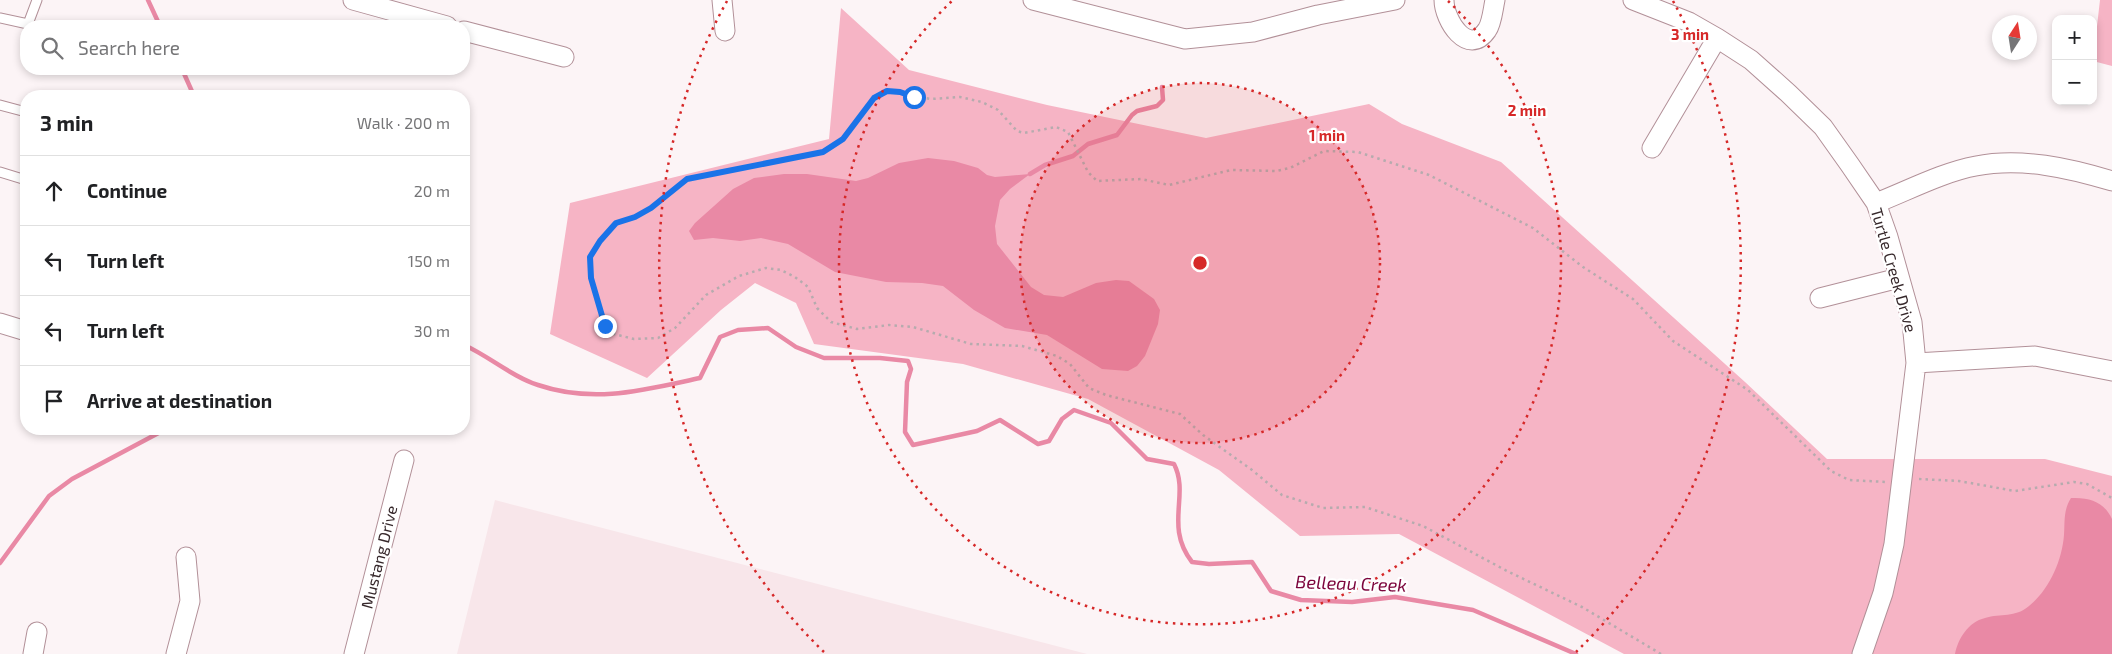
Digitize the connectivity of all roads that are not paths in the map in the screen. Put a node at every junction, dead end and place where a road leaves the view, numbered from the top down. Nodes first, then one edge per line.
1 (37, 0) edge
2 (353, 0) edge
3 (722, 0) edge
4 (1395, 0) edge
5 (1444, 0) edge
6 (1494, 0) edge
7 (1633, 0) edge
8 (1044, 2) edge
9 (0, 18) edge
10 (30, 20) edge
11 (425, 20) edge
12 (20, 22) edge
13 (725, 31) dead end
14 (470, 33) edge
15 (1717, 38) junction
16 (564, 57) dead end
17 (0, 105) edge
18 (20, 110) edge
19 (1652, 148) dead end
20 (0, 172) edge
21 (20, 178) edge
22 (2112, 181) edge
23 (1876, 203) junction
24 (1899, 278) junction
25 (1820, 298) dead end
26 (0, 323) edge
27 (20, 329) edge
28 (1916, 363) junction
29 (2112, 371) edge
30 (404, 460) dead end
31 (186, 557) dead end
32 (38, 632) dead end
33 (33, 654) edge
34 (176, 654) edge
35 (354, 654) edge
36 (1862, 654) edge

1 - 10 lane
2 - 11 street
3 - 13 street
4 - 8 street
5 - 6 street
7 - 15 street, Turtle Creek Drive
9 - 12 lane
14 - 16 street
15 - 19 street
15 - 23 street, Turtle Creek Drive
17 - 18 lane
20 - 21 lane
22 - 23 street
23 - 24 street, Turtle Creek Drive
24 - 25 street
24 - 28 street, Turtle Creek Drive
26 - 27 street
28 - 29 street
28 - 36 street, Turtle Creek Drive
30 - 35 street, Mustang Drive
31 - 34 street
32 - 33 street

